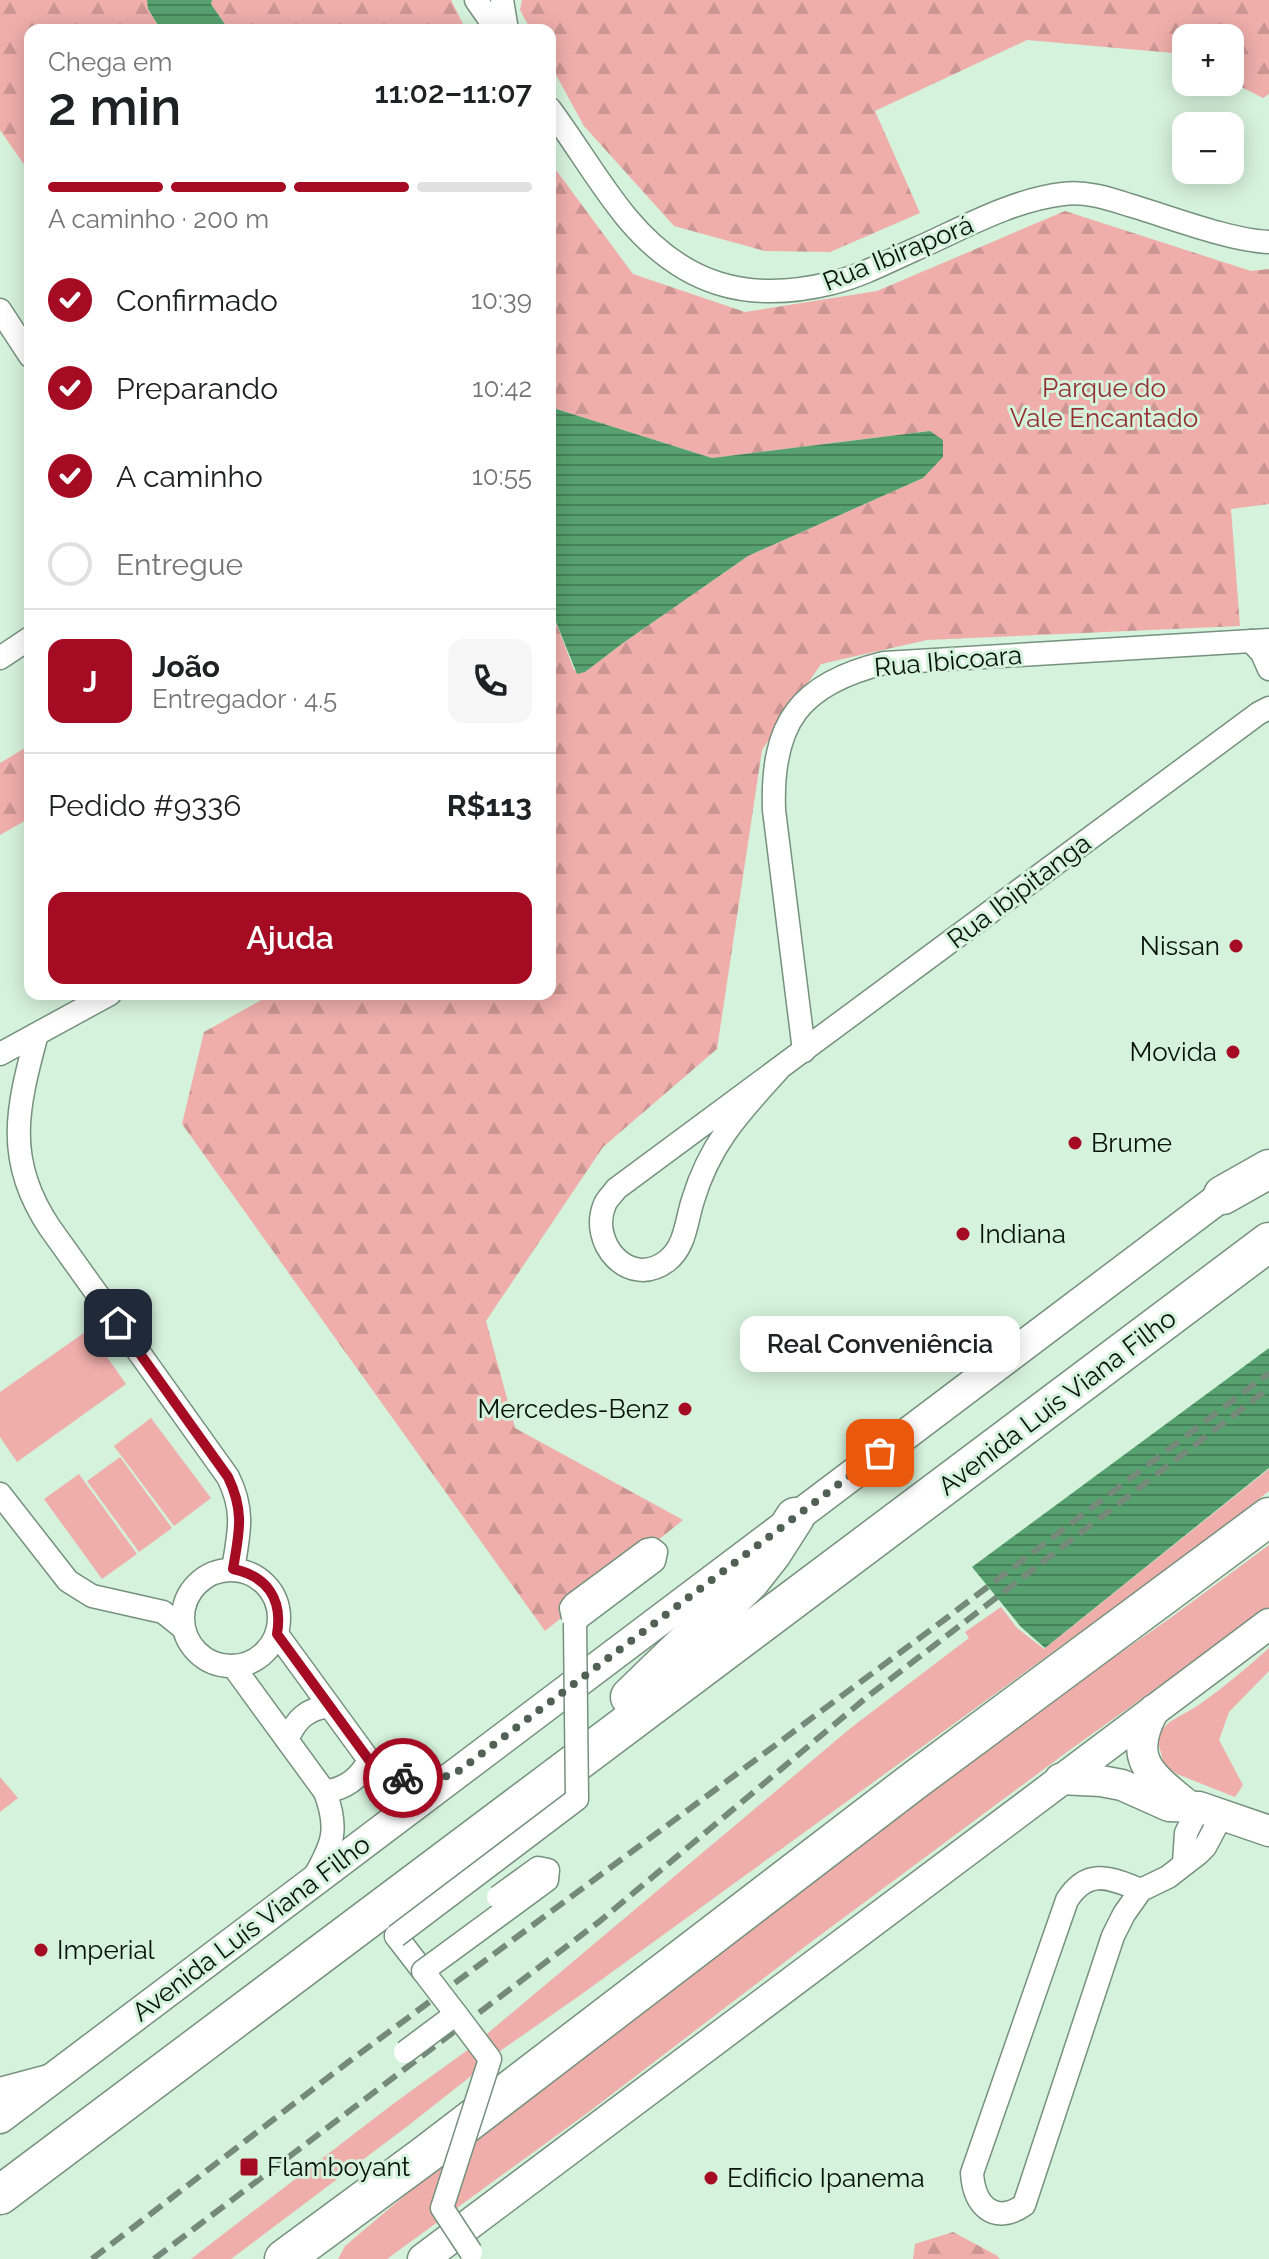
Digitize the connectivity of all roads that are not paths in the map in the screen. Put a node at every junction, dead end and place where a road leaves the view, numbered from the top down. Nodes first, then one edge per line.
1 (476, 0) edge
2 (502, 0) edge
3 (493, 24) edge
4 (506, 24) edge
5 (556, 118) edge
6 (1269, 242) edge
7 (0, 310) edge
8 (24, 347) edge
9 (1260, 641) edge
10 (24, 642) edge
11 (0, 658) edge
12 (1269, 669) edge
13 (1266, 705) edge
14 (99, 1000) edge
15 (37, 1034) junction
16 (804, 1051) junction
17 (0, 1054) edge
18 (779, 1069) junction
19 (1269, 1160) edge
20 (1269, 1169) edge
21 (1223, 1195) junction
22 (1269, 1242) edge
23 (0, 1494) edge
24 (795, 1517) junction
25 (1269, 1517) edge
26 (233, 1569) junction
27 (573, 1617) dead end
28 (1269, 1624) edge
29 (183, 1628) junction
30 (277, 1634) junction
31 (233, 1666) junction
32 (329, 1706) junction
33 (1154, 1710) junction
34 (287, 1740) junction
35 (369, 1760) junction
36 (452, 1776) junction
37 (1060, 1779) junction
38 (325, 1792) junction
39 (1203, 1809) junction
40 (496, 1824) junction
41 (1269, 1831) edge
42 (312, 1880) junction
43 (1141, 1890) junction
44 (498, 1897) dead end
45 (423, 1971) junction
46 (456, 2014) junction
47 (405, 2052) dead end
48 (60, 2073) junction
49 (0, 2089) edge
50 (0, 2118) edge
51 (424, 2156) junction
52 (0, 2195) edge
53 (471, 2252) dead end
54 (284, 2259) edge
55 (327, 2259) edge
56 (423, 2259) edge

1 - 3 street
2 - 4 street
5 - 6 street, Rua Ibiraporá
7 - 8 street
9 - 12 street
9 - 16 street, Rua Ibicoara
10 - 11 street
13 - 16 street, Rua Ibipitanga
14 - 15 street
15 - 17 street
15 - 26 street
16 - 18 street, Rua Ibipitanga
18 - 18 street, Rua Ibipitanga
19 - 21 main road, Avenida Luís Viana Filho
20 - 21 highway
21 - 24 main road, Avenida Luís Viana Filho
22 - 40 highway, Avenida Luís Viana Filho
23 - 29 street
24 - 36 main road, Avenida Luís Viana Filho
24 - 40 highway
25 - 51 highway
26 - 29 street
26 - 30 street
27 - 45 street, bridge
28 - 33 main road
29 - 31 street
30 - 31 street
30 - 32 street
31 - 34 street
32 - 34 street
32 - 35 street
33 - 37 main road
33 - 39 main road
34 - 38 street
35 - 36 street
35 - 38 street
36 - 42 main road, Avenida Luís Viana Filho
37 - 39 main road
37 - 56 main road
38 - 42 street
39 - 41 main road
39 - 43 street
40 - 52 highway, Avenida Luís Viana Filho
42 - 48 main road, Avenida Luís Viana Filho
43 - 43 street
44 - 45 street, bridge
45 - 46 street, bridge
46 - 47 street, bridge
46 - 53 street, bridge
48 - 49 street
48 - 50 main road, Avenida Luís Viana Filho
51 - 54 highway
51 - 55 highway

